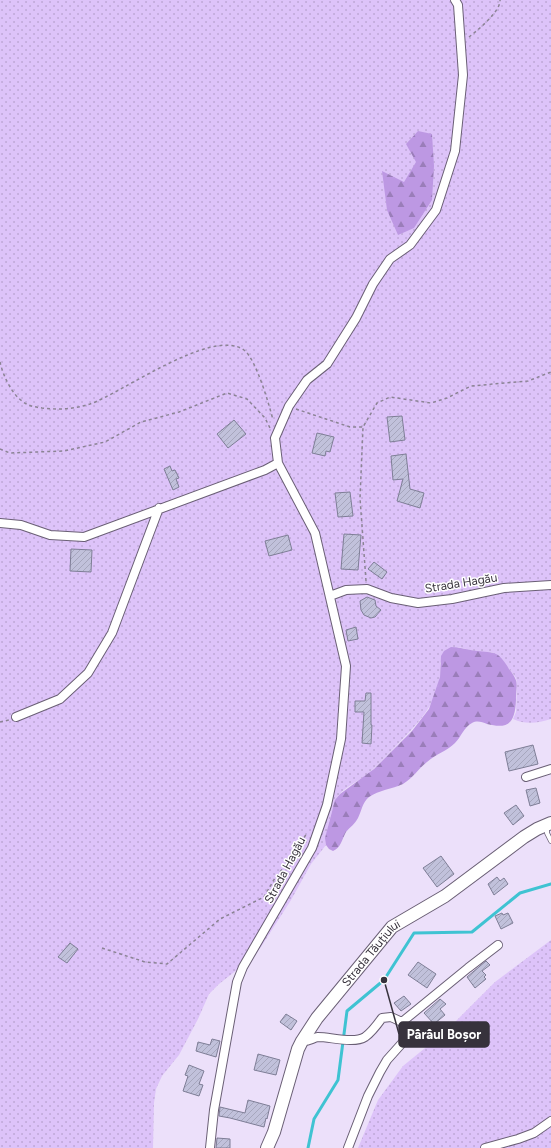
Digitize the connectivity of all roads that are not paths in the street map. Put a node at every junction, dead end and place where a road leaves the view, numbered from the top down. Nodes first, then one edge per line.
1 (454, 0) edge
2 (278, 463) junction
3 (159, 508) junction
4 (0, 522) edge
5 (551, 585) edge
6 (330, 596) junction
7 (16, 718) dead end
8 (551, 769) edge
9 (526, 777) dead end
10 (549, 823) edge
11 (551, 841) edge
12 (498, 944) dead end
13 (402, 1022) junction
14 (302, 1041) junction
15 (551, 1122) edge
16 (210, 1148) edge
17 (267, 1148) edge
18 (348, 1148) edge
19 (485, 1148) edge

1 - 2 street
2 - 3 street
2 - 6 street, Strada Hagău
3 - 4 street
3 - 7 street
5 - 6 street, Strada Hagău
6 - 16 street, Strada Hagău
8 - 9 street
10 - 11 lane
10 - 14 street, Strada Tăuțiului
12 - 13 street
13 - 14 street
13 - 18 street
14 - 17 street, Strada Tăuțiului
15 - 19 street

